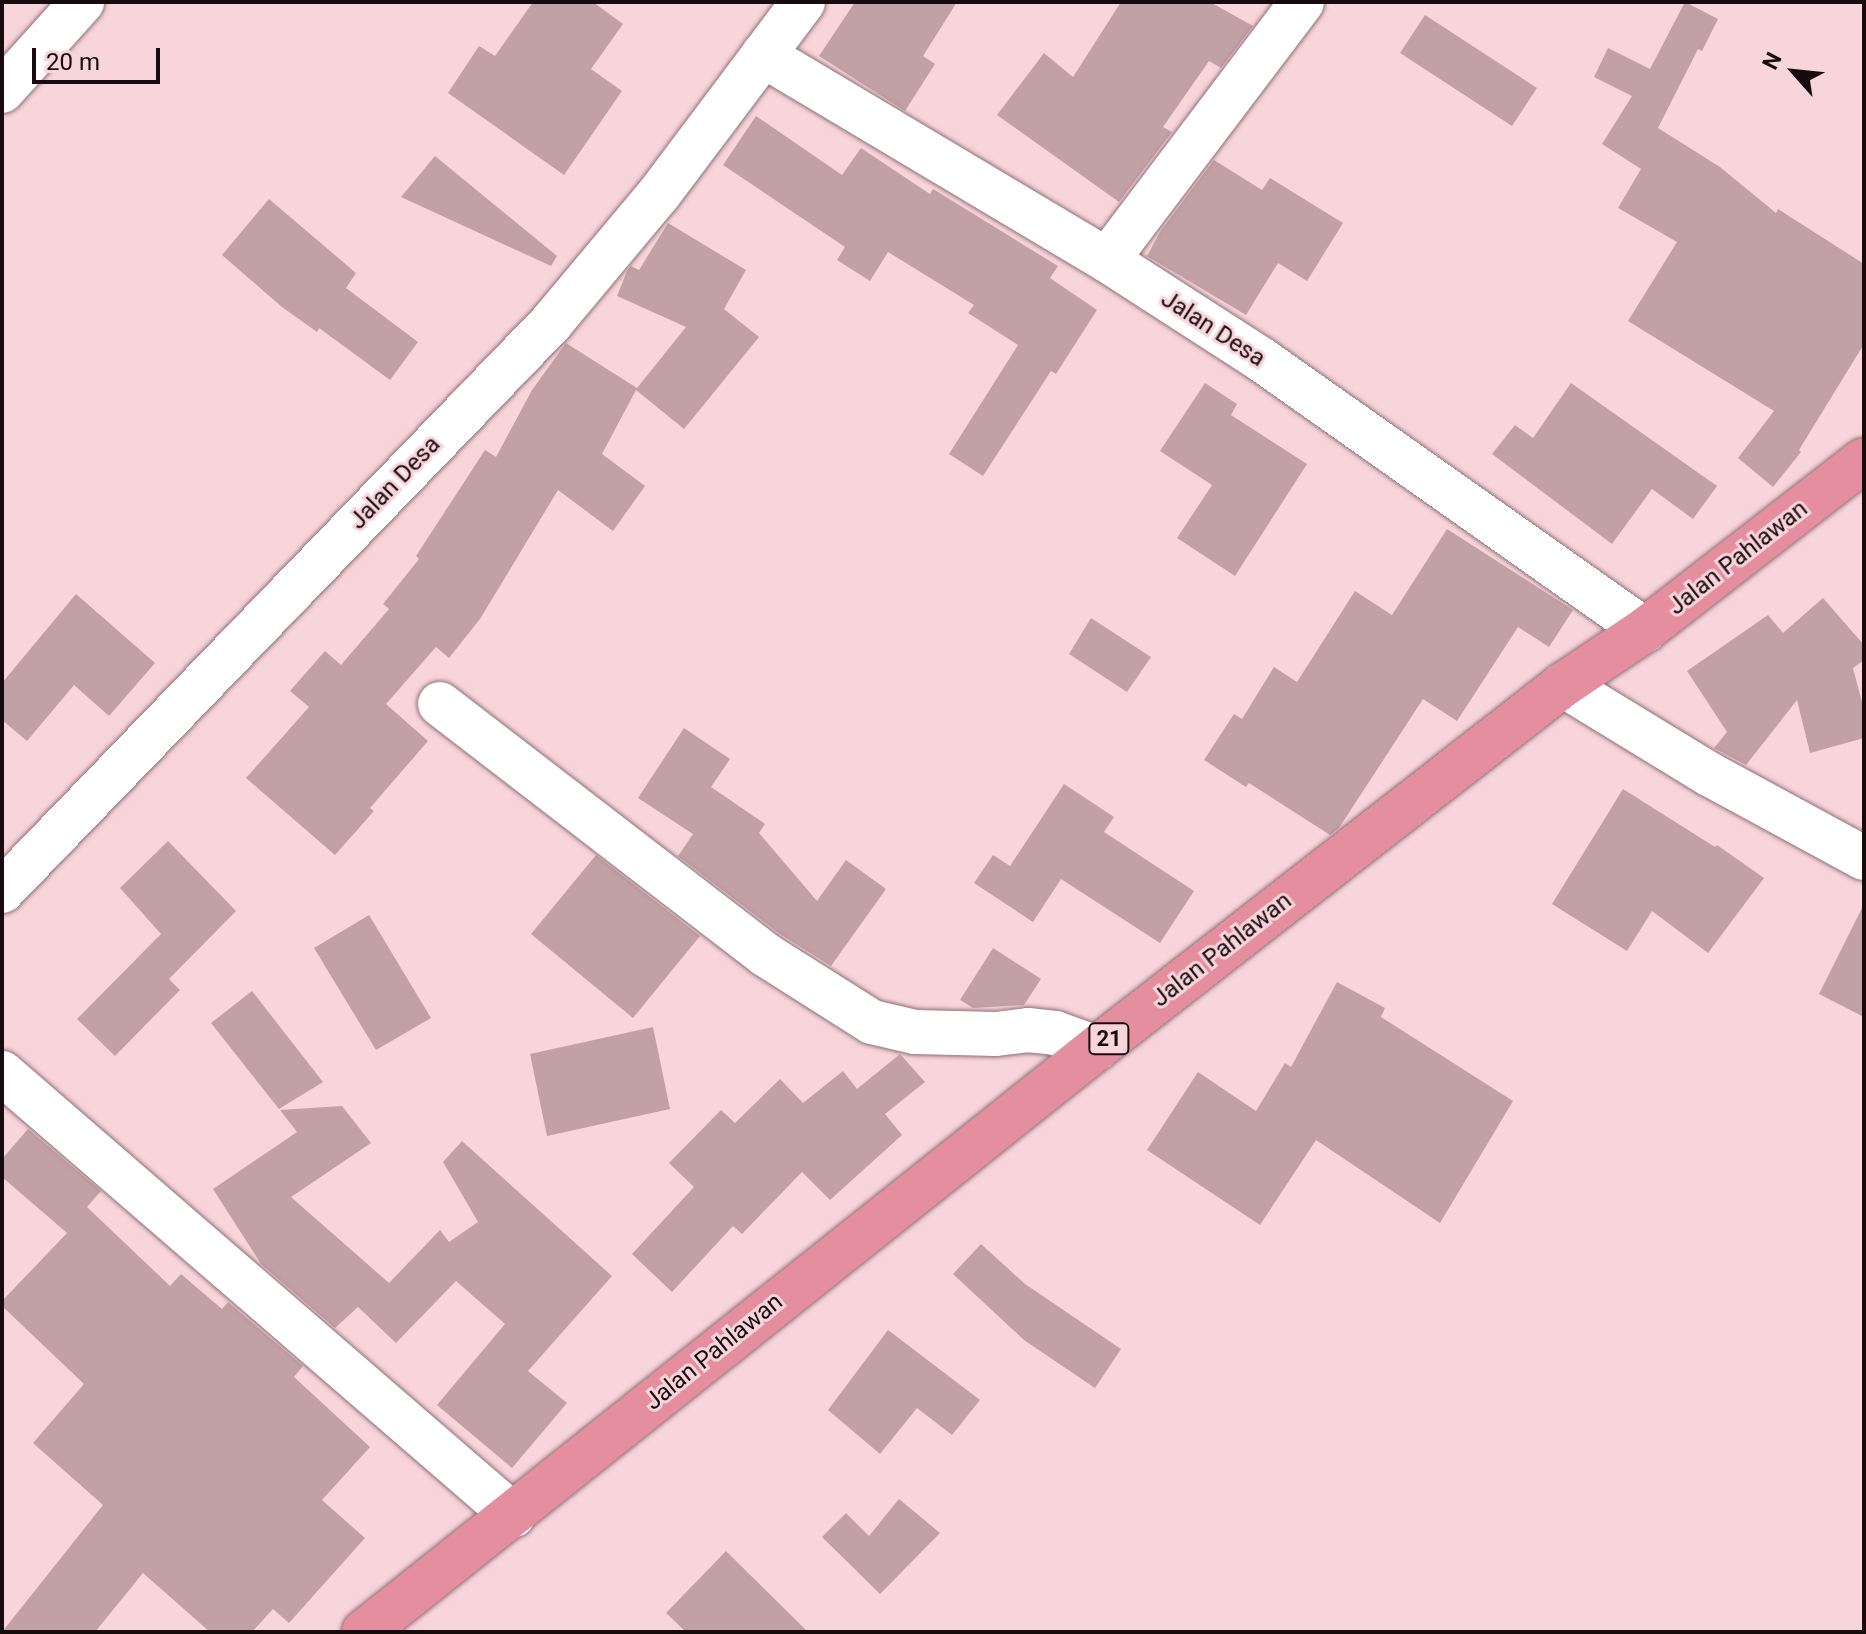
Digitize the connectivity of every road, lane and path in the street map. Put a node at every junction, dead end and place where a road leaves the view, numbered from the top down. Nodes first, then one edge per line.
1 (82, 2) edge
2 (803, 2) edge
3 (1302, 2) edge
4 (763, 55) junction
5 (2, 91) edge
6 (1107, 260) junction
7 (1864, 460) edge
8 (1645, 630) junction
9 (1563, 685) junction
10 (440, 704) dead end
11 (1864, 858) edge
12 (2, 891) edge
13 (1097, 1048) junction
14 (2, 1073) edge
15 (513, 1515) junction
16 (364, 1632) edge

1 - 5 street
2 - 4 street, Jalan Desa
3 - 6 street
4 - 6 street, Jalan Desa
4 - 12 street, Jalan Desa
6 - 8 street, Jalan Desa
7 - 8 highway, Jalan Pahlawan / 21
8 - 9 highway, Jalan Pahlawan / 21
9 - 11 street
9 - 13 highway, Jalan Pahlawan / 21
10 - 13 street
13 - 15 highway, Jalan Pahlawan / 21
14 - 15 street
15 - 16 highway, Jalan Pahlawan / 21

